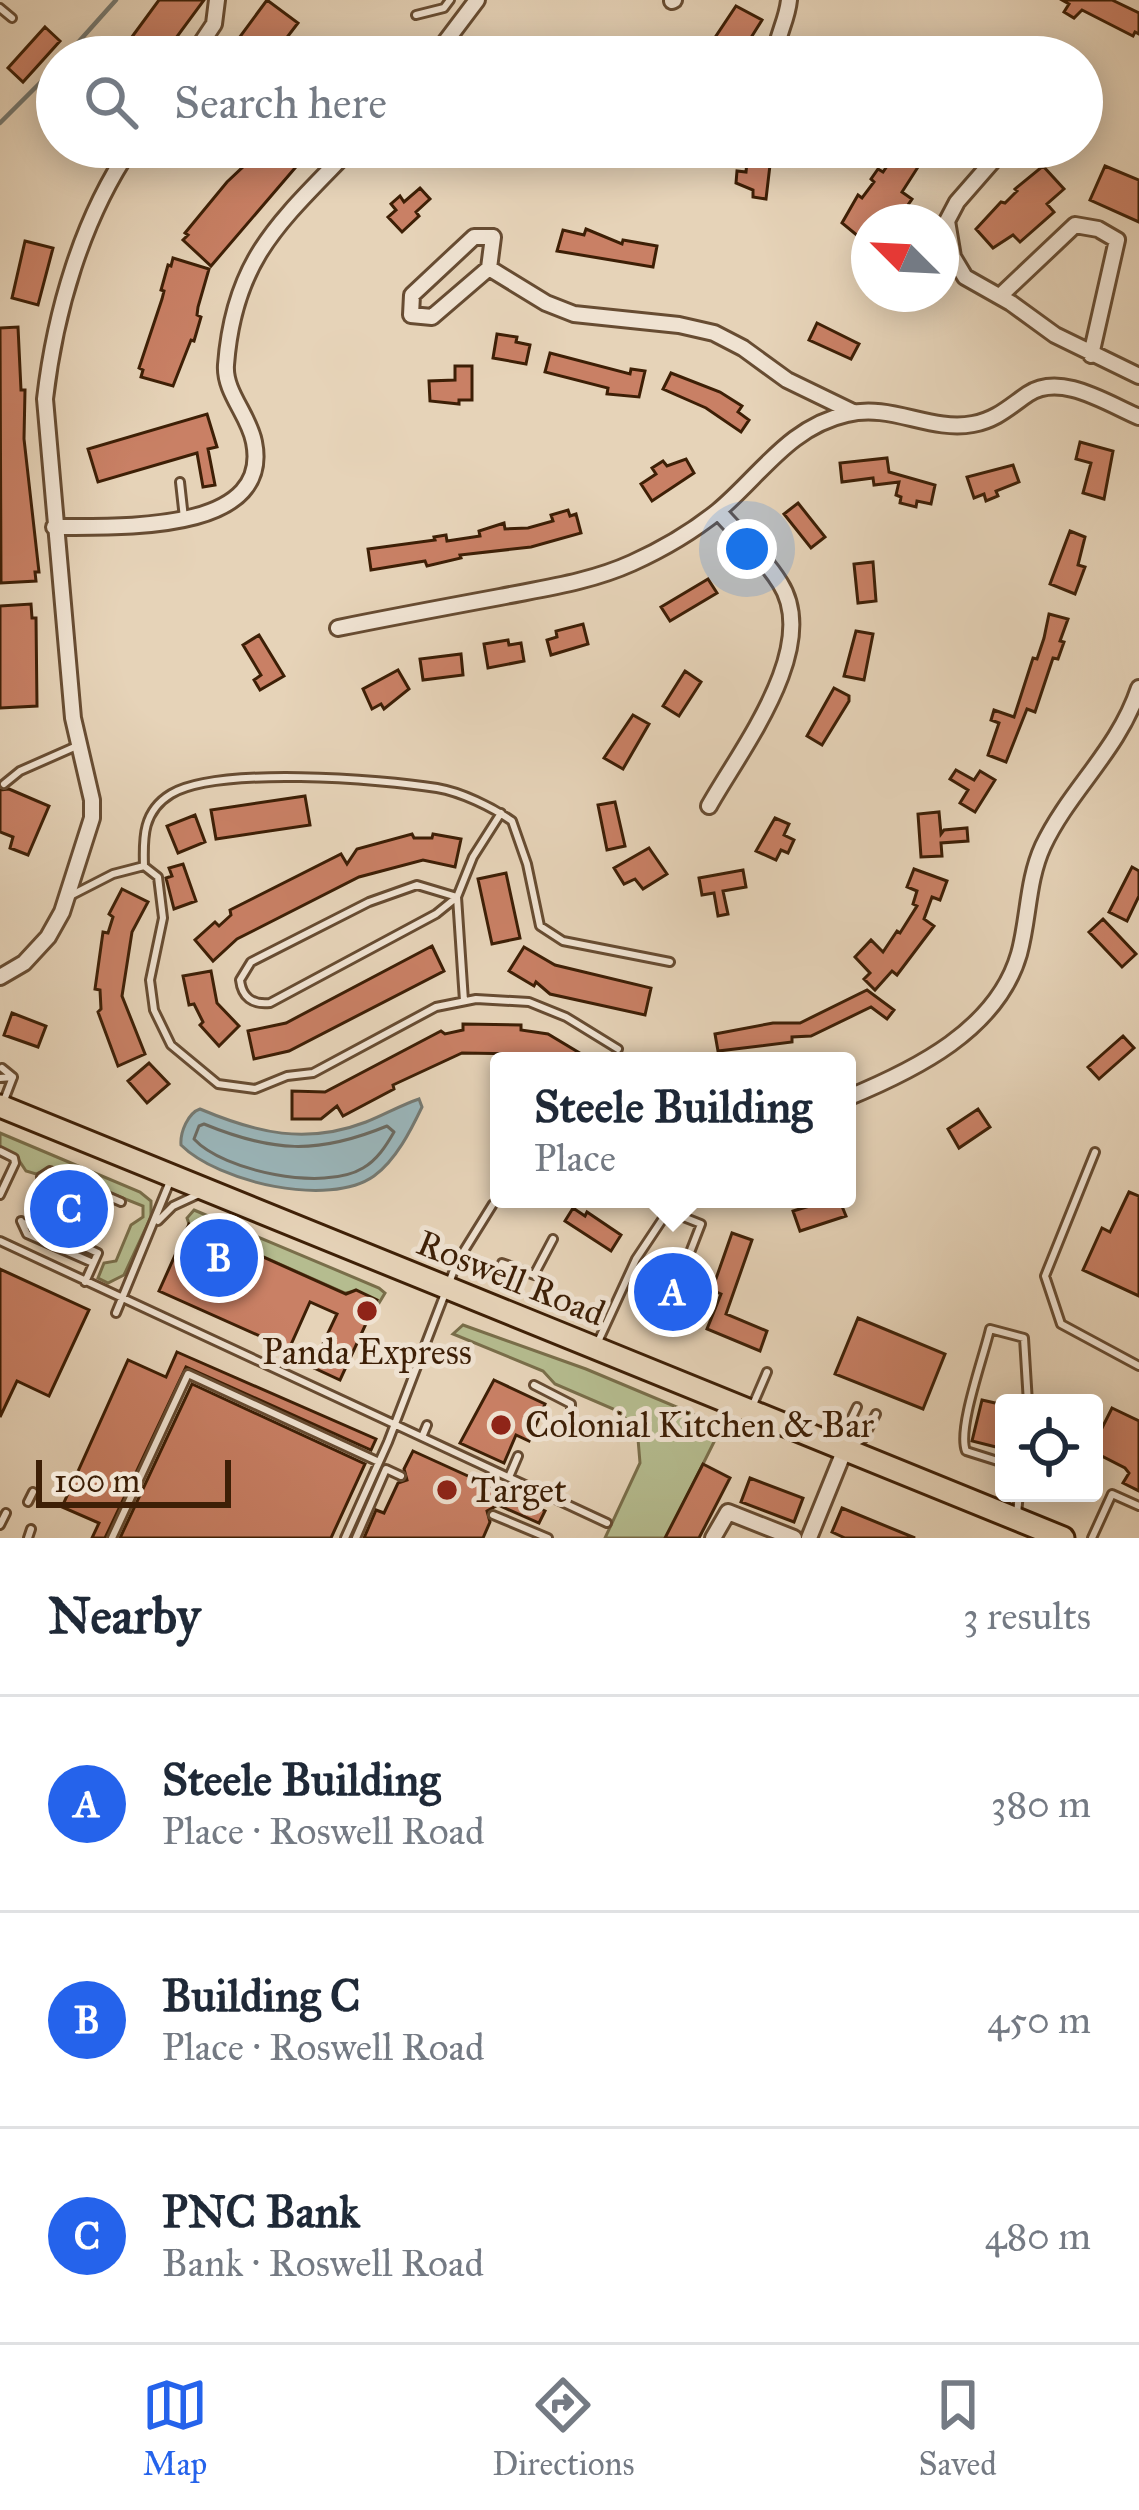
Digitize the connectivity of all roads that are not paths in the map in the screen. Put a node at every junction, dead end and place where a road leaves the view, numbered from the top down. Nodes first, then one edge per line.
1 (217, 0) edge
2 (450, 0) edge
3 (477, 0) edge
4 (790, 0) edge
5 (0, 8) edge
6 (416, 15) dead end
7 (11, 18) dead end
8 (206, 36) edge
9 (450, 36) edge
10 (782, 36) edge
11 (118, 168) edge
12 (332, 168) edge
13 (987, 168) edge
14 (489, 268) junction
15 (1000, 296) junction
16 (1091, 355) junction
17 (1136, 373) edge
18 (853, 412) junction
19 (1139, 418) edge
20 (180, 482) dead end
21 (718, 511) junction
22 (184, 518) junction
23 (54, 527) junction
24 (338, 628) dead end
25 (1139, 688) edge
26 (79, 745) junction
27 (4, 784) dead end
28 (709, 806) dead end
29 (501, 813) junction
30 (144, 866) junction
31 (457, 897) junction
32 (67, 898) junction
33 (670, 962) dead end
34 (0, 977) edge
35 (464, 1001) junction
36 (618, 1049) dead end
37 (2, 1067) edge
38 (13, 1077) junction
39 (0, 1078) edge
40 (856, 1094) edge
41 (1, 1106) edge
42 (0, 1151) edge
43 (1095, 1152) dead end
44 (172, 1176) junction
45 (41, 1177) dead end
46 (208, 1191) junction
47 (0, 1195) edge
48 (121, 1202) dead end
49 (490, 1208) edge
50 (155, 1224) junction
51 (51, 1233) dead end
52 (553, 1239) dead end
53 (0, 1241) edge
54 (74, 1242) dead end
55 (689, 1255) dead end
56 (93, 1263) junction
57 (502, 1263) dead end
58 (85, 1282) junction
59 (446, 1288) junction
60 (122, 1300) junction
61 (116, 1313) dead end
62 (595, 1348) junction
63 (1139, 1366) edge
64 (766, 1372) dead end
65 (534, 1385) dead end
66 (1027, 1394) edge
67 (857, 1407) dead end
68 (751, 1411) junction
69 (571, 1414) dead end
70 (876, 1414) dead end
71 (392, 1424) junction
72 (427, 1425) dead end
73 (422, 1437) junction
74 (845, 1449) junction
75 (518, 1456) dead end
76 (995, 1460) edge
77 (379, 1462) junction
78 (401, 1476) dead end
79 (509, 1477) junction
80 (544, 1477) dead end
81 (538, 1490) junction
82 (33, 1492) dead end
83 (28, 1502) dead end
84 (1018, 1502) edge
85 (1139, 1506) edge
86 (6, 1513) dead end
87 (493, 1515) dead end
88 (1016, 1518) junction
89 (607, 1523) dead end
90 (0, 1525) edge
91 (112, 1538) edge
92 (345, 1538) edge
93 (356, 1538) edge
94 (548, 1538) edge
95 (713, 1538) edge
96 (794, 1538) edge
97 (809, 1538) edge
98 (1063, 1538) edge
99 (1092, 1538) edge

1 - 8 street
2 - 6 lane
3 - 9 street
4 - 10 street
5 - 7 lane
11 - 23 street
12 - 22 street
13 - 15 street
14 - 14 street
14 - 18 street
15 - 16 street
15 - 16 street
16 - 17 street
18 - 19 street
18 - 21 street
20 - 22 lane
21 - 24 street
21 - 28 street
22 - 23 street
23 - 26 street
25 - 40 street
26 - 27 lane
26 - 32 street
29 - 30 lane
29 - 31 lane
29 - 33 lane
30 - 32 lane
30 - 35 lane
31 - 31 lane
31 - 35 lane
32 - 34 street
35 - 36 lane
37 - 38 lane
38 - 39 lane
38 - 41 lane
41 - 44 main road, Roswell Road
42 - 47 lane
43 - 63 lane
44 - 46 main road, Roswell Road
44 - 50 lane
45 - 48 lane
46 - 50 lane
46 - 59 main road, Roswell Road
49 - 59 lane
50 - 60 lane
51 - 56 lane
52 - 57 lane
53 - 58 lane
54 - 56 lane
55 - 62 lane
56 - 58 lane
58 - 60 lane
59 - 62 main road, Roswell Road
59 - 71 lane
60 - 61 lane
60 - 71 lane
62 - 68 main road, Roswell Road
64 - 68 lane
65 - 69 lane
66 - 76 lane
67 - 74 lane
68 - 74 main road, Roswell Road
70 - 74 lane
71 - 73 lane
71 - 77 lane
72 - 73 lane
73 - 79 lane
74 - 88 main road, Roswell Road
74 - 97 street
75 - 79 lane
77 - 91 lane
77 - 92 lane
78 - 93 lane
79 - 81 lane
80 - 81 lane
81 - 89 lane
82 - 83 lane
84 - 88 lane
85 - 99 lane
86 - 90 lane
87 - 94 lane
88 - 98 main road, Roswell Road
95 - 96 street

